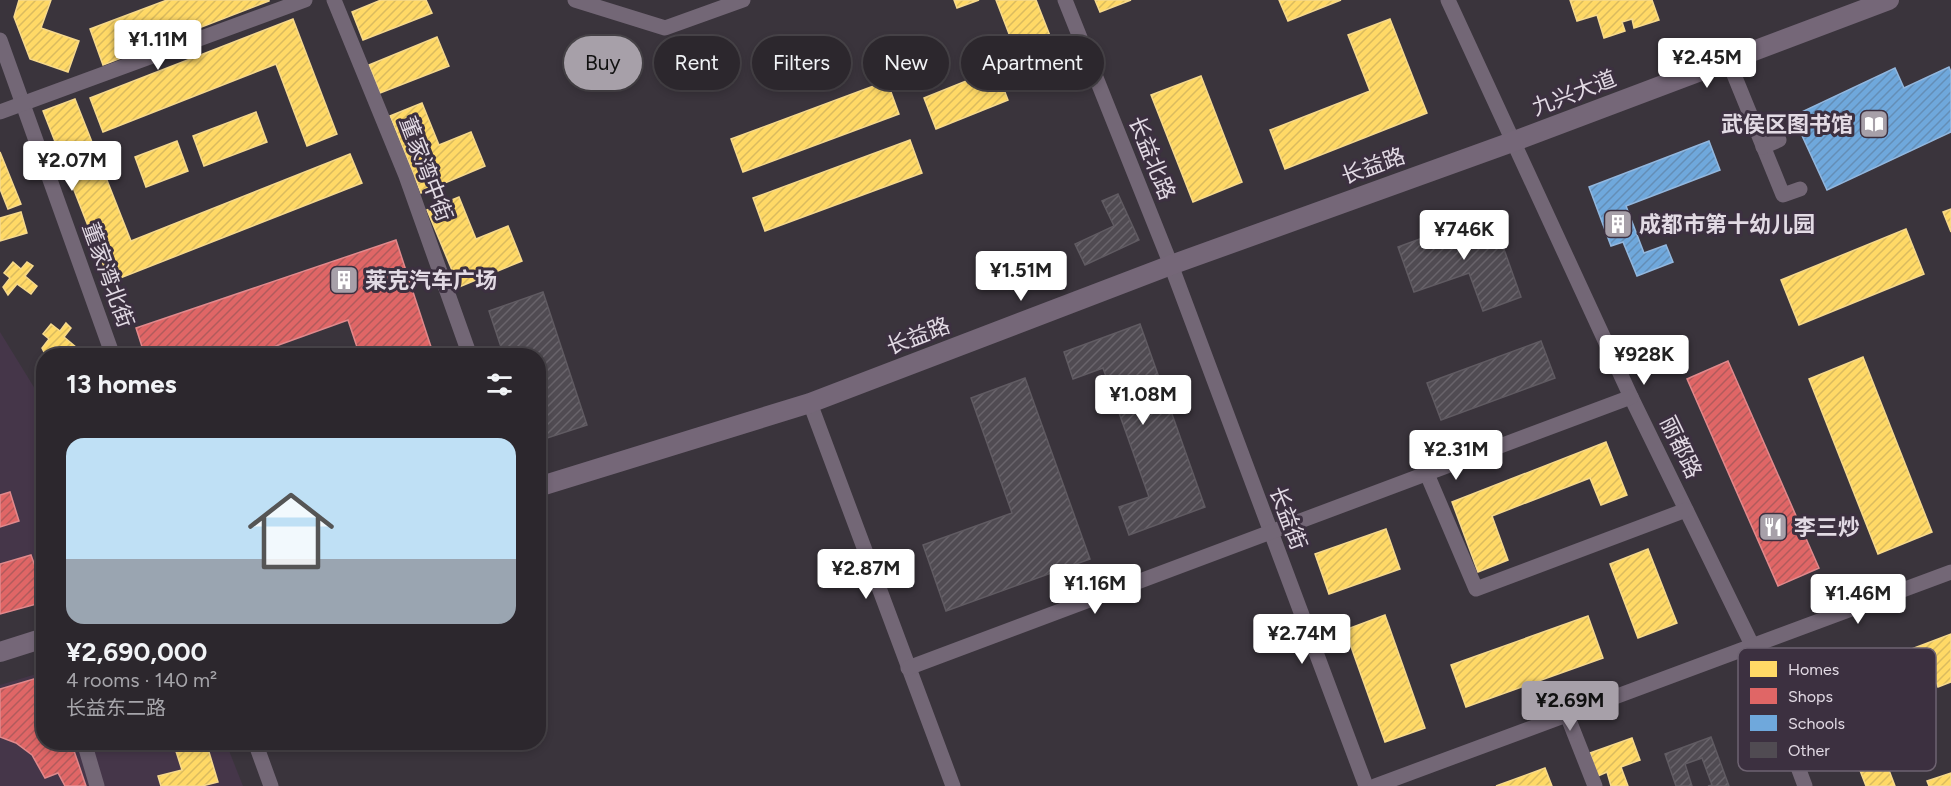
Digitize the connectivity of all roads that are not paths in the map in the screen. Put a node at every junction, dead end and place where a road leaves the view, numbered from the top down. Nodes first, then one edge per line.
1 (305, 0) edge
2 (334, 0) edge
3 (575, 0) edge
4 (743, 0) edge
5 (1065, 0) edge
6 (1448, 0) edge
7 (1889, 0) edge
8 (0, 40) edge
9 (1728, 60) junction
10 (23, 103) junction
11 (0, 112) edge
12 (1779, 141) dead end
13 (1512, 142) junction
14 (1763, 147) junction
15 (1800, 189) dead end
16 (1171, 265) junction
17 (111, 348) edge
18 (467, 348) edge
19 (1631, 397) junction
20 (810, 403) junction
21 (1427, 474) junction
22 (546, 485) edge
23 (1686, 510) junction
24 (1269, 532) junction
25 (1951, 572) edge
26 (36, 641) edge
27 (1753, 647) joint
28 (0, 652) edge
29 (1738, 652) edge
30 (908, 668) junction
31 (1567, 715) junction
32 (86, 750) edge
33 (258, 750) edge
34 (1799, 771) edge
35 (97, 786) edge
36 (271, 786) edge
37 (953, 786) edge
38 (1366, 786) edge
39 (1375, 786) edge
40 (1595, 786) edge
41 (1805, 786) edge

1 - 10 street
2 - 18 street, 董家湾中街
3 - 4 street
5 - 16 street, 长益北路
6 - 13 street, 丽都路
7 - 9 main road, 九兴大道
8 - 10 street, 董家湾北街
9 - 13 main road, 九兴大道
9 - 14 street
10 - 11 street
10 - 17 street, 董家湾北街
12 - 14 street
13 - 16 main road, 长益路
13 - 19 street, 丽都路
14 - 15 street
16 - 20 main road, 长益路
16 - 24 street, 长益街
19 - 21 street
19 - 23 street, 丽都路
20 - 22 main road, 长益路
20 - 30 street
21 - 23 street
21 - 24 street
23 - 27 street, 丽都路
24 - 30 street
24 - 38 street, 长益街
25 - 27 street
26 - 28 main road
29 - 31 street
30 - 37 street
31 - 39 street
31 - 40 street
32 - 35 street
33 - 36 street
34 - 41 street, 丽都路

